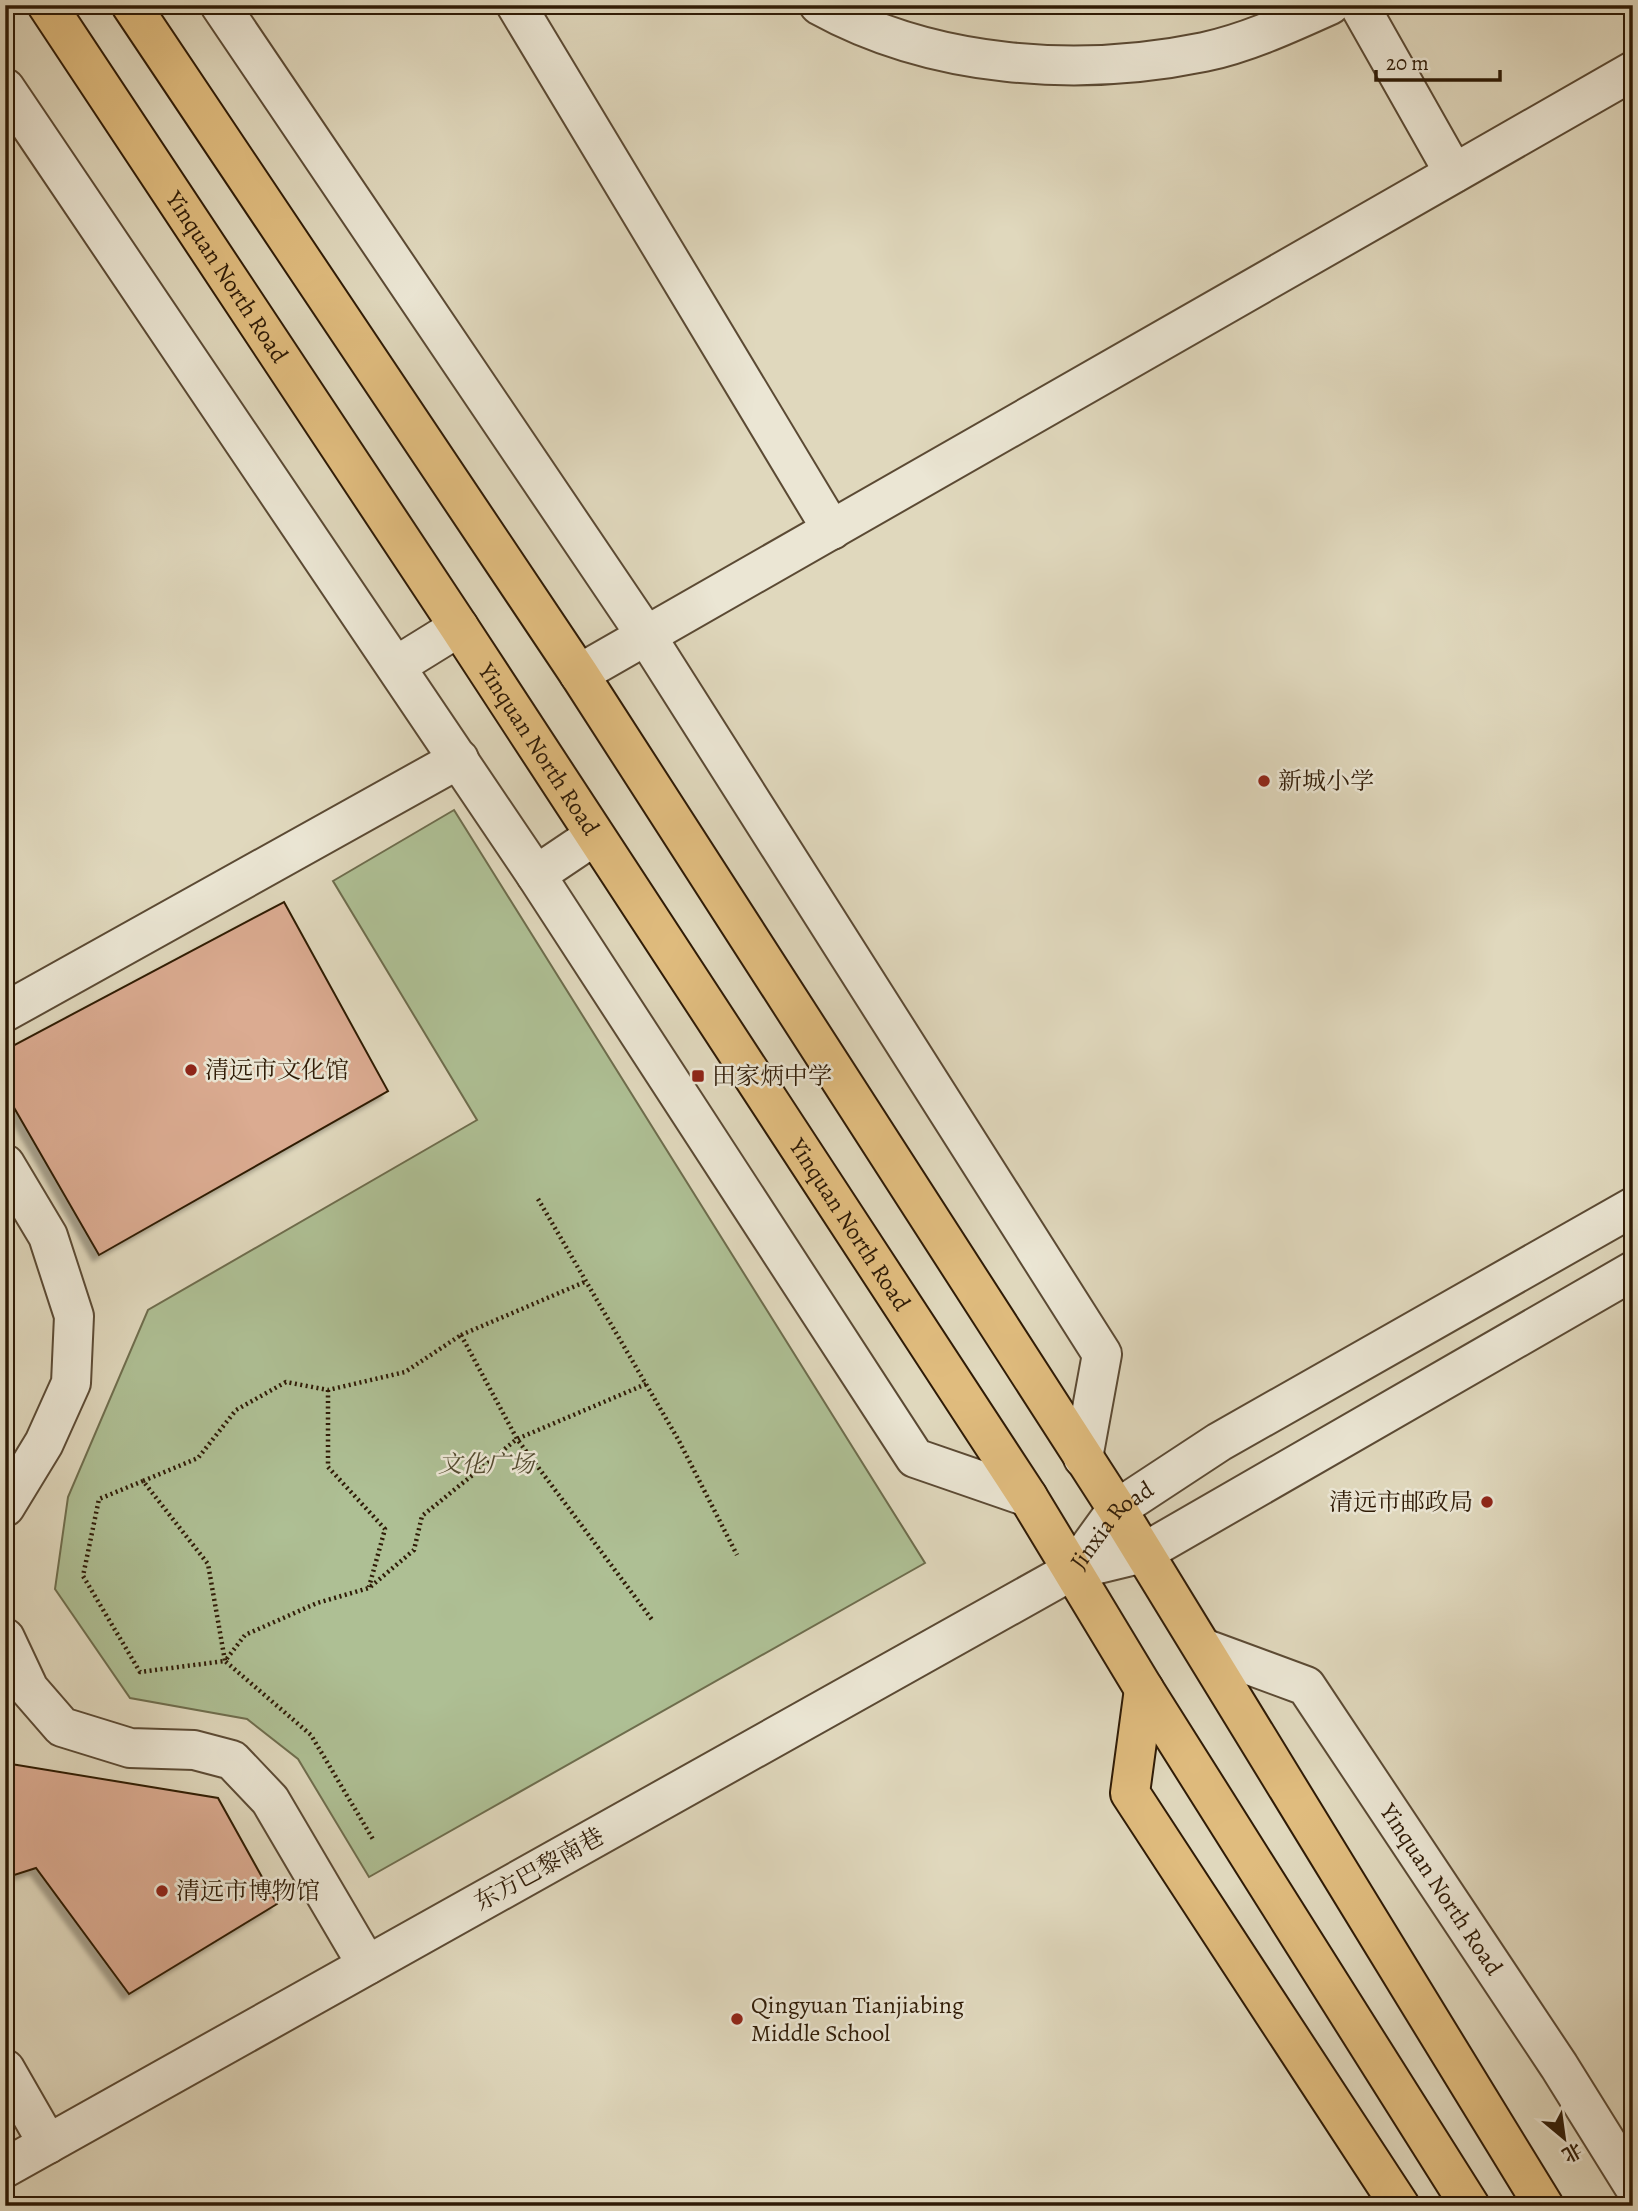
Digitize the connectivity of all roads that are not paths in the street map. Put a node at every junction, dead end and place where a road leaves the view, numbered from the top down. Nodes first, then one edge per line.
1 (47, 5) edge
2 (131, 5) edge
3 (220, 5) edge
4 (516, 5) edge
5 (819, 5) edge
6 (1329, 5) edge
7 (1359, 5) edge
8 (1633, 71) edge
9 (5, 88) edge
10 (1454, 173) junction
11 (832, 530) junction
12 (458, 627) junction
13 (645, 634) junction
14 (396, 666) junction
15 (579, 674) junction
16 (459, 759) junction
17 (594, 836) junction
18 (536, 875) junction
19 (5, 1012) edge
20 (5, 1164) edge
21 (1633, 1207) edge
22 (1633, 1271) edge
23 (1083, 1458) junction
24 (1028, 1497) junction
25 (5, 1507) edge
26 (1116, 1509) junction
27 (1143, 1553) junction
28 (1073, 1570) junction
29 (5, 1638) edge
30 (1203, 1648) junction
31 (1144, 1689) junction
32 (367, 1965) junction
33 (5, 2068) edge
34 (48, 2144) junction
35 (5, 2168) edge
36 (1633, 2185) edge
37 (1400, 2206) edge
38 (1470, 2206) edge
39 (1545, 2206) edge

1 - 12 main road, Yinquan North Road
2 - 15 main road
3 - 13 street
4 - 11 street
5 - 6 street
7 - 10 street
8 - 10 street
9 - 14 street
10 - 11 street
11 - 13 street
12 - 14 street
12 - 17 main road, Yinquan North Road
13 - 15 street
13 - 23 street
14 - 16 street
15 - 23 main road
16 - 18 street
16 - 19 street
17 - 18 street
17 - 24 main road, Yinquan North Road
18 - 24 street
20 - 25 street
21 - 26 street, Jinxia Road
22 - 27 street, Jinxia Road
23 - 26 main road
24 - 28 main road, Yinquan North Road
26 - 27 main road
26 - 28 street, Jinxia Road
27 - 28 street, Jinxia Road
27 - 30 main road
28 - 31 main road, Yinquan North Road
28 - 32 street, 东方巴黎南巷
29 - 32 street
30 - 36 street, Yinquan North Road
30 - 39 main road
31 - 37 main road
31 - 38 main road, Yinquan North Road
32 - 34 street, 东方巴黎南巷
33 - 34 street
34 - 35 street, 东方巴黎南巷

